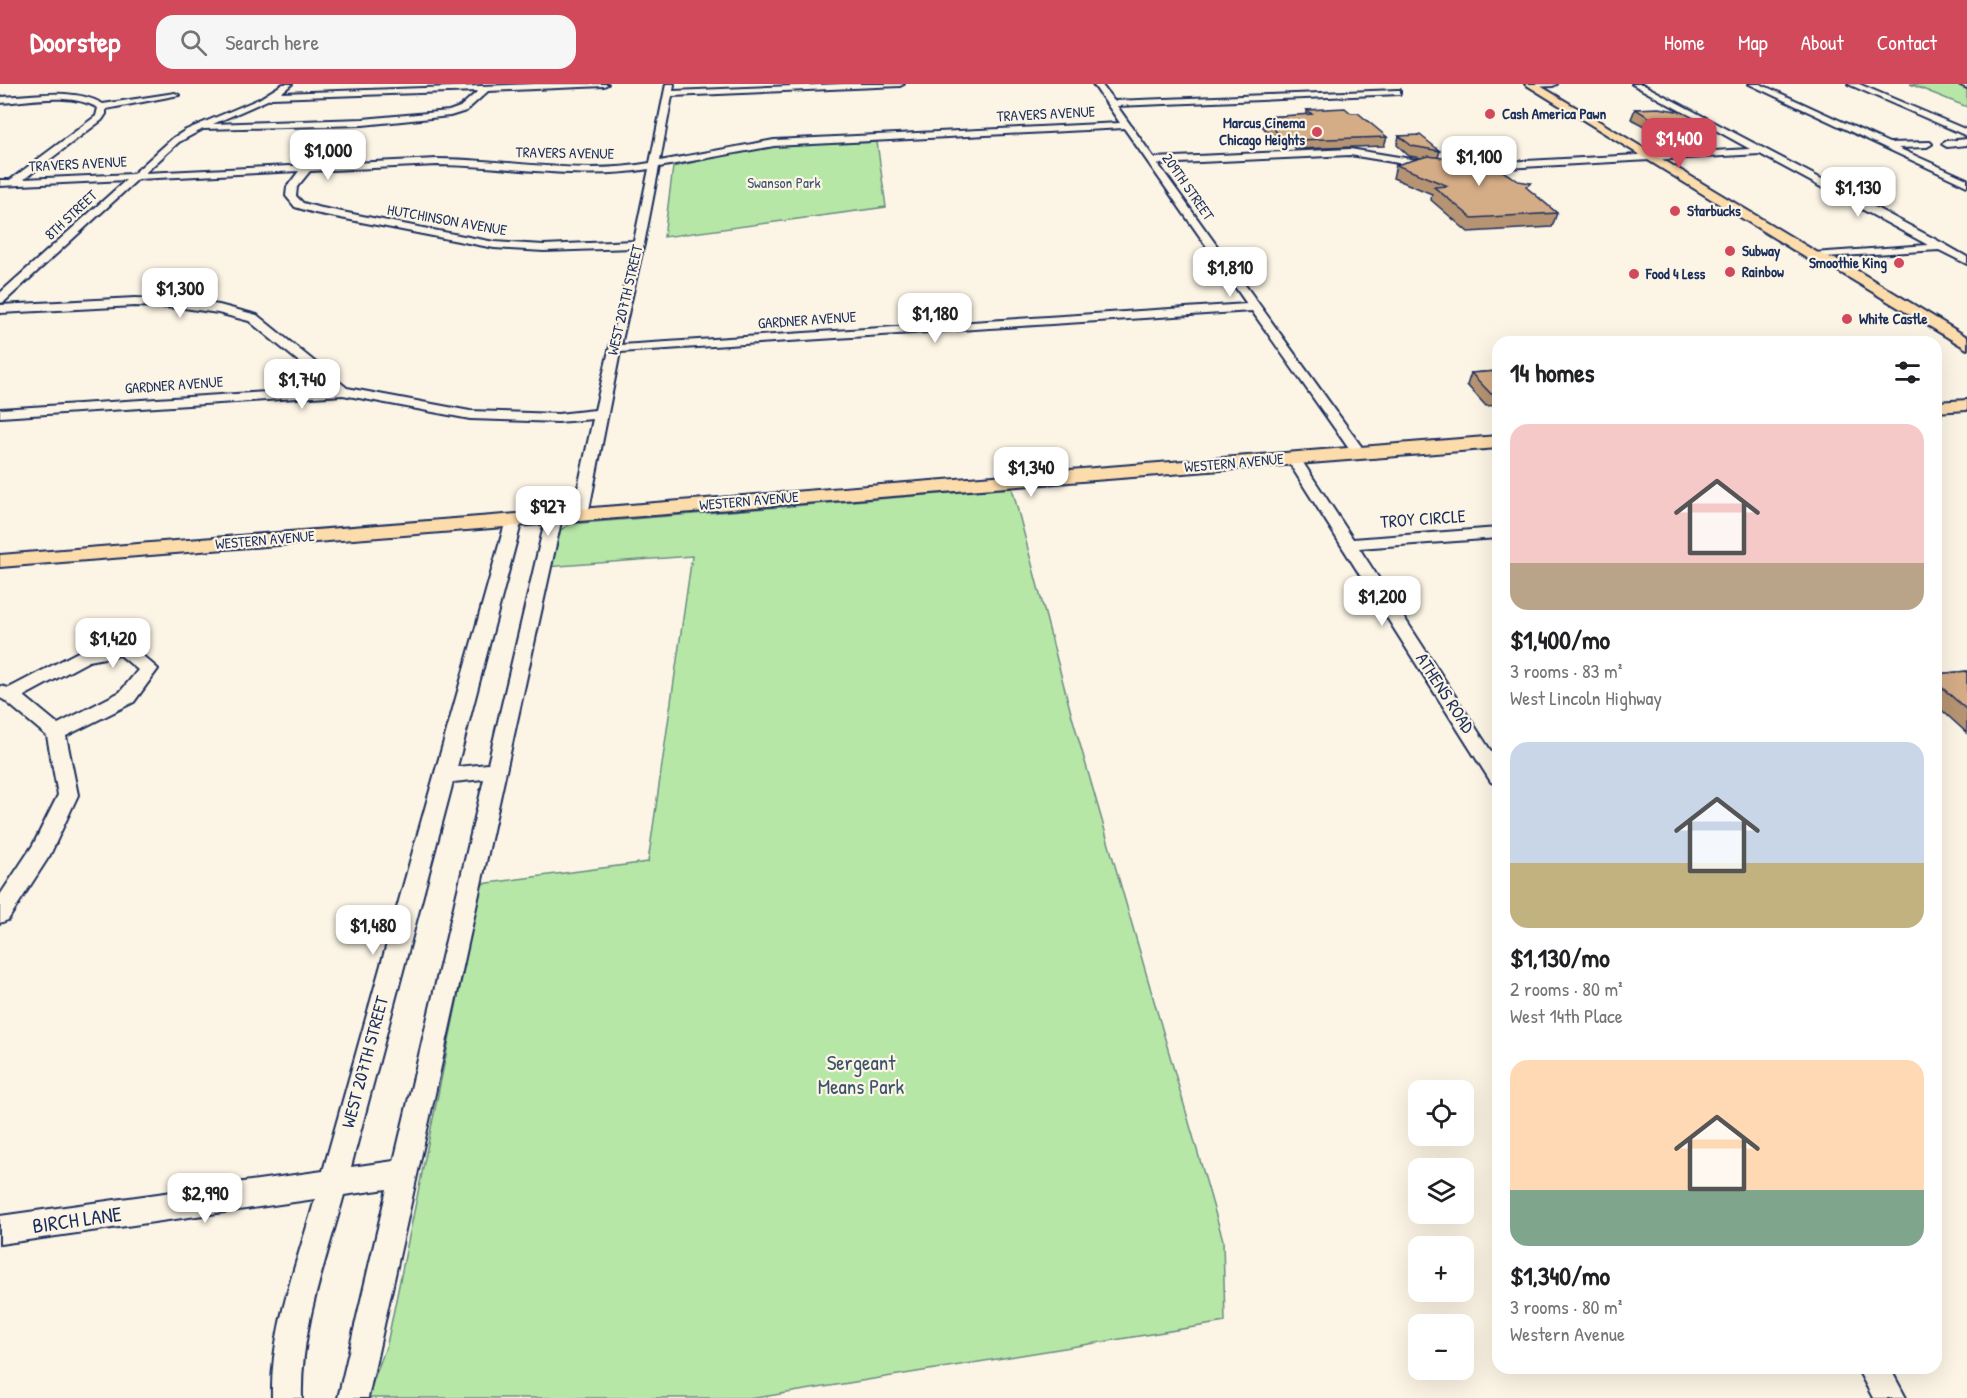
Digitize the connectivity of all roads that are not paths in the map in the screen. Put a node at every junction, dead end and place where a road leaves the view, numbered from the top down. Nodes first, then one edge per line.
1 (288, 84) edge
2 (604, 84) edge
3 (900, 84) edge
4 (1097, 84) edge
5 (1387, 84) edge
6 (1553, 84) edge
7 (1636, 84) edge
8 (1753, 84) edge
9 (1852, 84) edge
10 (1962, 84) edge
11 (1531, 85) edge
12 (1967, 86) edge
13 (486, 88) junction
14 (669, 89) edge
15 (175, 95) dead end
16 (270, 96) junction
17 (0, 100) edge
18 (1112, 104) junction
19 (102, 107) junction
20 (1126, 125) junction
21 (198, 127) junction
22 (1967, 133) edge
23 (1967, 142) edge
24 (1927, 144) dead end
25 (1947, 144) dead end
26 (1886, 146) junction
27 (1762, 151) junction
28 (1650, 157) junction
29 (1151, 161) junction
30 (653, 166) junction
31 (1443, 166) edge
32 (307, 168) junction
33 (1454, 168) edge
34 (135, 176) junction
35 (0, 183) edge
36 (14, 183) junction
37 (1967, 183) edge
38 (0, 193) edge
39 (639, 244) junction
40 (1967, 246) edge
41 (1942, 247) junction
42 (1813, 256) junction
43 (1967, 261) edge
44 (0, 299) edge
45 (1255, 308) junction
46 (0, 309) edge
47 (1929, 336) edge
48 (1942, 344) edge
49 (1967, 344) edge
50 (614, 350) junction
51 (1967, 360) edge
52 (343, 391) junction
53 (1967, 405) edge
54 (1942, 407) edge
55 (0, 413) edge
56 (600, 414) junction
57 (1492, 442) edge
58 (1359, 453) junction
59 (1293, 458) junction
60 (580, 515) junction
61 (554, 517) junction
62 (514, 520) junction
63 (1492, 533) edge
64 (1349, 544) junction
65 (0, 561) edge
66 (6, 693) edge
67 (56, 733) junction
68 (1492, 768) edge
69 (496, 770) junction
70 (444, 776) junction
71 (0, 914) edge
72 (404, 1173) junction
73 (332, 1183) junction
74 (0, 1230) edge
75 (1876, 1374) edge
76 (286, 1398) edge
77 (353, 1398) edge
78 (1891, 1398) edge

1 - 16 street, 8TH STREET
2 - 13 street
3 - 14 street
4 - 18 street, 209TH STREET
5 - 18 street
6 - 11 street
7 - 27 street
8 - 26 street
9 - 22 street
10 - 12 street
11 - 28 main road
13 - 16 street
13 - 21 street
14 - 30 street, WEST 207TH STREET
15 - 19 street
16 - 21 street, 8TH STREET
17 - 19 street
18 - 20 street, 209TH STREET
19 - 36 street
20 - 29 street, 209TH STREET
20 - 30 street, TRAVERS AVENUE
21 - 34 street, 8TH STREET
23 - 25 street
24 - 26 street
26 - 37 street
27 - 28 street
27 - 41 street
28 - 33 street
28 - 42 main road
29 - 31 street
29 - 45 street, 209TH STREET
30 - 32 street, TRAVERS AVENUE
30 - 39 street, WEST 207TH STREET
32 - 34 street, TRAVERS AVENUE
32 - 39 street, HUTCHINSON AVENUE
34 - 36 street, TRAVERS AVENUE
34 - 44 street, 8TH STREET
35 - 36 street, TRAVERS AVENUE
36 - 38 street
39 - 50 street, WEST 207TH STREET
40 - 41 street
41 - 42 street
41 - 43 street
42 - 47 main road
42 - 49 main road
45 - 50 street, GARDNER AVENUE
45 - 58 street, 209TH STREET
46 - 52 street
48 - 51 main road
50 - 56 street, WEST 207TH STREET
52 - 55 street, GARDNER AVENUE
52 - 56 street, GARDNER AVENUE
53 - 54 main road
56 - 60 street, WEST 207TH STREET
57 - 58 main road, WESTERN AVENUE
58 - 59 main road, WESTERN AVENUE
59 - 60 main road, WESTERN AVENUE
59 - 64 street, ATHENS ROAD
60 - 61 main road, WESTERN AVENUE
61 - 62 main road, WESTERN AVENUE
61 - 69 street
62 - 65 main road, WESTERN AVENUE
62 - 70 street, WEST 207TH STREET
63 - 64 street, TROY CIRCLE
64 - 68 street, ATHENS ROAD
66 - 67 street
66 - 67 street
67 - 71 street
69 - 70 street
69 - 72 street
70 - 73 street, WEST 207TH STREET
72 - 73 street, BIRCH LANE
72 - 77 street
73 - 74 street, BIRCH LANE
73 - 76 street, WEST 207TH STREET
75 - 78 street

